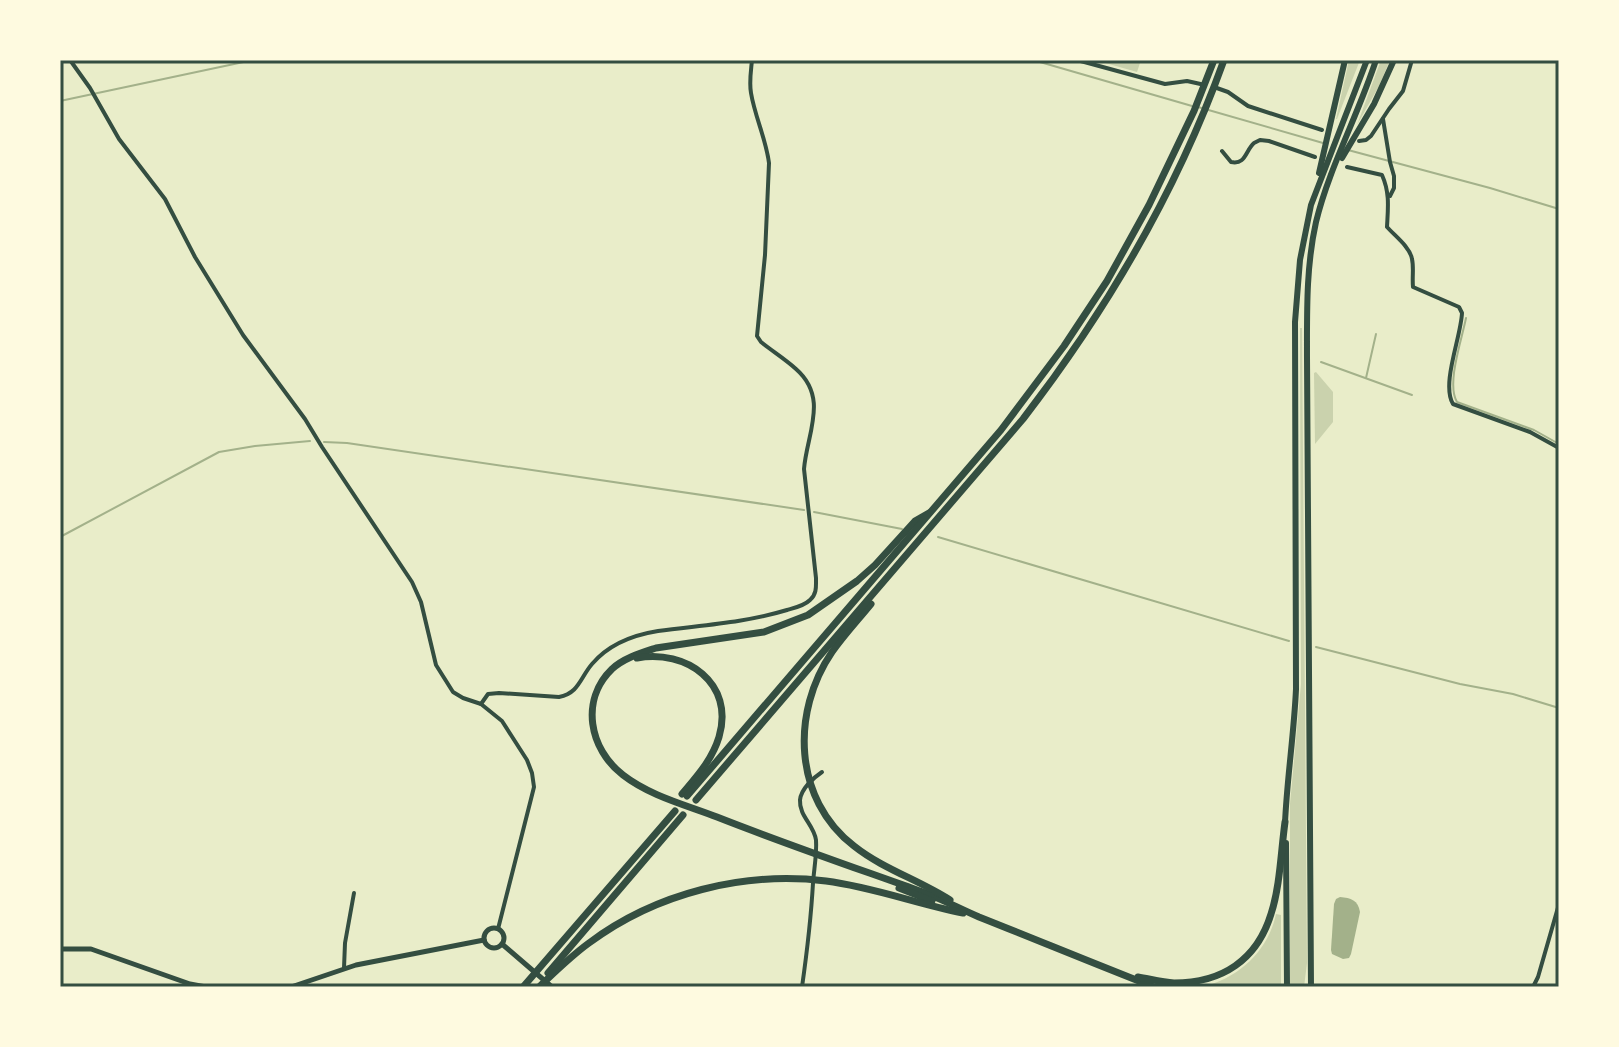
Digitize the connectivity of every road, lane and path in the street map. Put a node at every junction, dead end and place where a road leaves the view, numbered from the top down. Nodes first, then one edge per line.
1 (70, 60) edge
2 (752, 60) edge
3 (1077, 60) edge
4 (1214, 60) edge
5 (1224, 60) edge
6 (1345, 60) edge
7 (1367, 60) edge
8 (1376, 60) edge
9 (1394, 60) edge
10 (1412, 60) edge
11 (1213, 75) junction
12 (1383, 118) junction
13 (1322, 130) dead end
14 (1354, 136) junction
15 (1222, 151) dead end
16 (1315, 157) dead end
17 (1347, 167) dead end
18 (1318, 181) junction
19 (1389, 198) junction
20 (1559, 448) edge
21 (929, 513) junction
22 (884, 583) junction
23 (620, 663) junction
24 (481, 704) junction
25 (822, 772) dead end
26 (696, 800) dead end
27 (672, 810) dead end
28 (683, 815) dead end
29 (1285, 822) junction
30 (354, 893) dead end
31 (1559, 904) edge
32 (976, 916) junction
33 (498, 929) junction
34 (484, 940) junction
35 (502, 944) junction
36 (60, 949) edge
37 (344, 968) junction
38 (1120, 973) junction
39 (206, 987) edge
40 (291, 987) edge
41 (523, 987) edge
42 (538, 987) edge
43 (552, 987) edge
44 (802, 987) edge
45 (1146, 987) edge
46 (1154, 987) edge
47 (1287, 987) edge
48 (1311, 987) edge
49 (1533, 987) edge

1 - 24 street
2 - 24 street
3 - 13 street
4 - 11 highway
5 - 11 highway
6 - 18 main road
7 - 18 main road
8 - 14 main road
9 - 14 main road
10 - 12 street
11 - 21 highway
11 - 22 highway
12 - 14 street
12 - 19 street
14 - 48 main road
15 - 16 street
17 - 19 street
18 - 29 main road
19 - 20 street
21 - 23 highway
21 - 23 highway
22 - 26 highway
22 - 32 highway
23 - 32 highway
24 - 33 street
25 - 44 street
27 - 41 highway
28 - 42 highway
29 - 38 highway
29 - 47 main road
30 - 37 street
31 - 49 street
32 - 38 highway
32 - 42 highway
33 - 34 street
33 - 35 street
34 - 35 street
34 - 37 street
35 - 43 street
36 - 39 street
37 - 40 street
38 - 45 highway
38 - 46 highway

